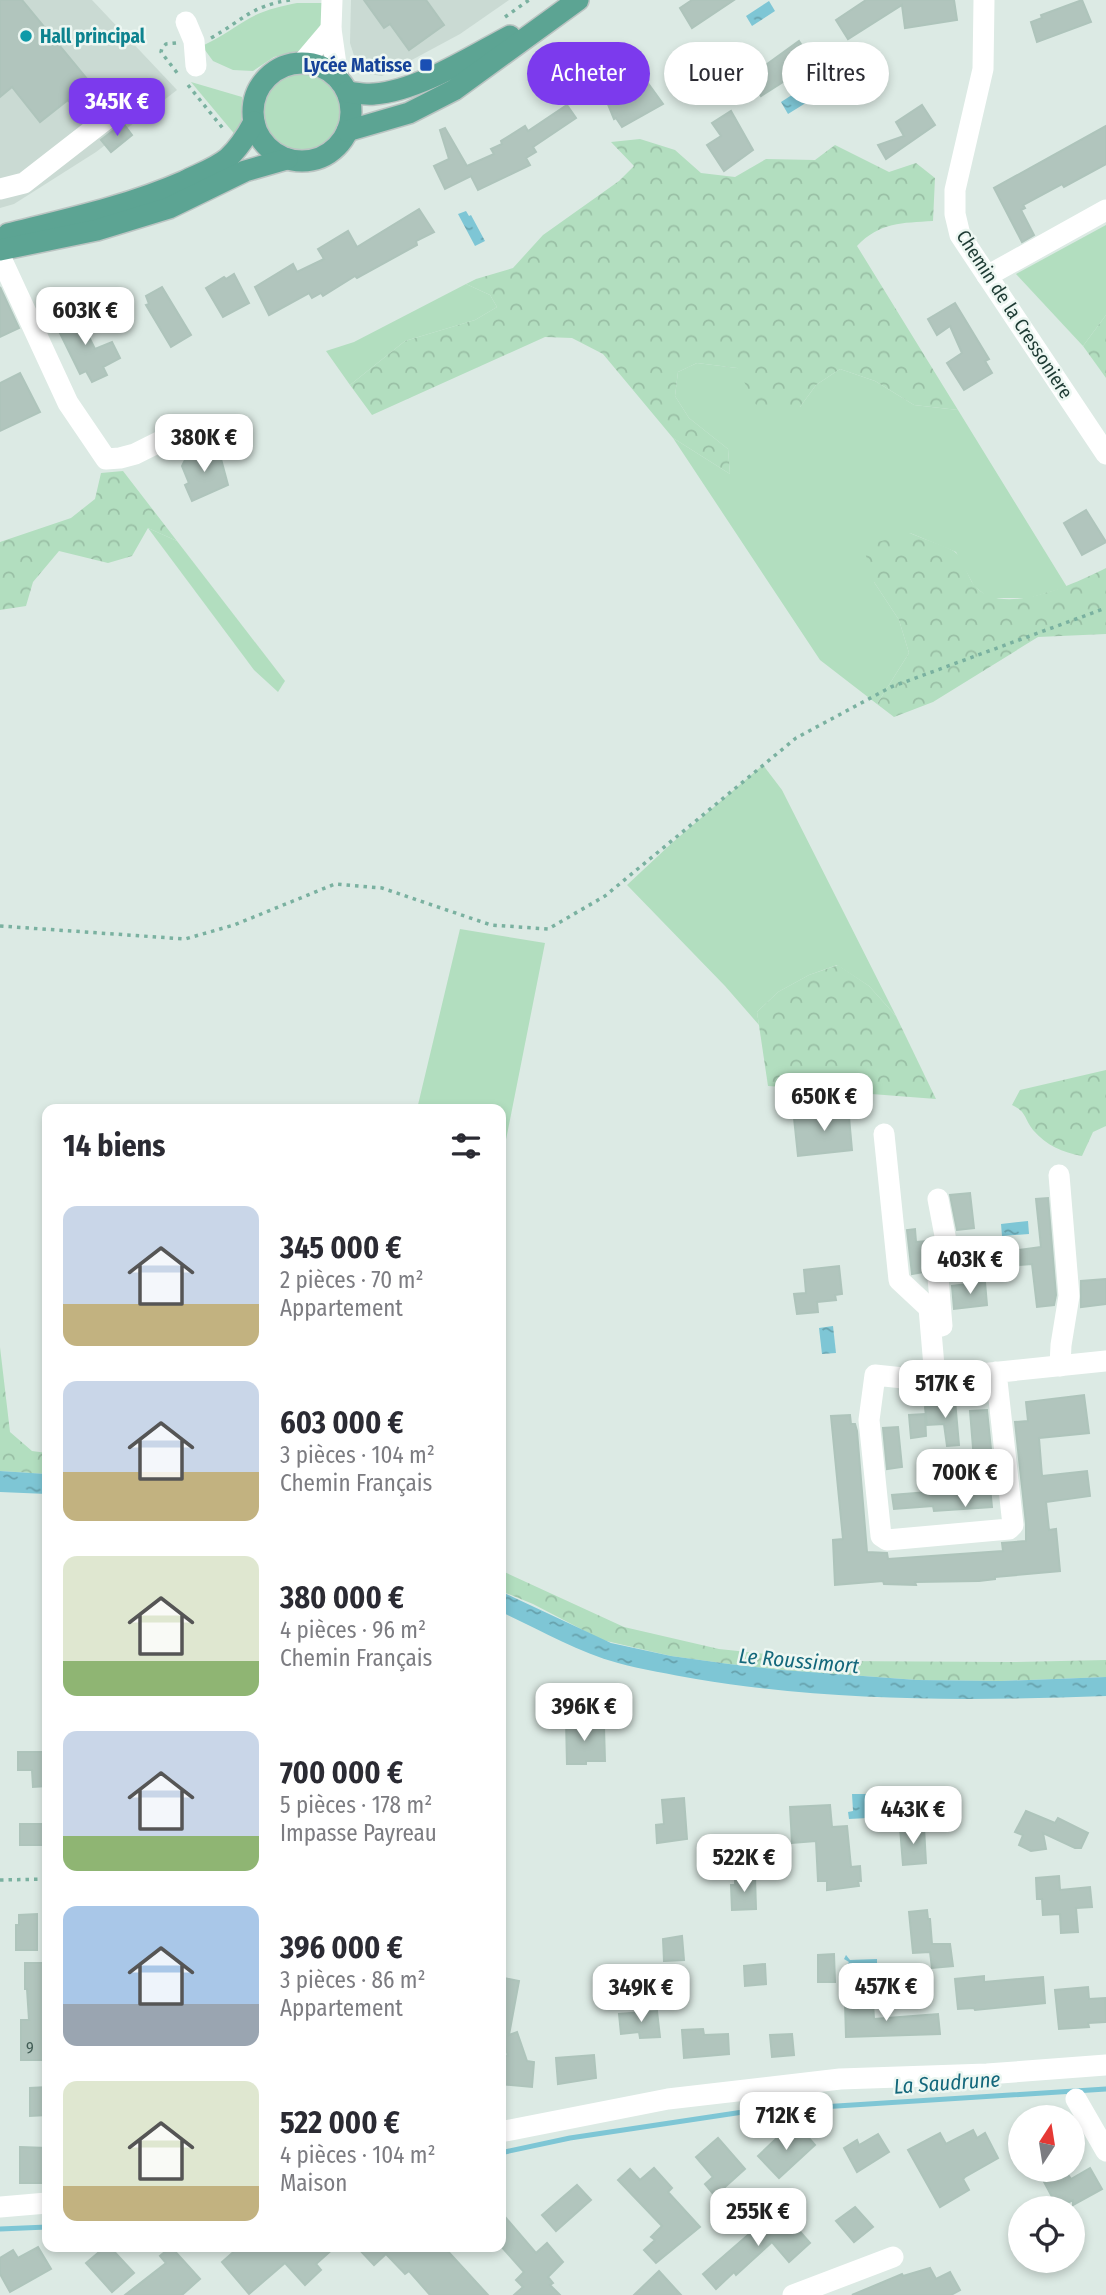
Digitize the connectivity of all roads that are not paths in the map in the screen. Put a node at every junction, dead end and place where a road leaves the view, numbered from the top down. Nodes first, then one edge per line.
1 (332, 0) edge
2 (577, 0) edge
3 (984, 0) edge
4 (186, 22) dead end
5 (331, 29) junction
6 (303, 62) junction
7 (196, 66) dead end
8 (342, 85) junction
9 (130, 91) dead end
10 (254, 122) junction
11 (347, 131) junction
12 (287, 159) junction
13 (0, 189) edge
14 (1106, 210) edge
15 (0, 236) edge
16 (0, 250) edge
17 (0, 256) edge
18 (987, 276) junction
19 (195, 439) dead end
20 (1106, 454) edge
21 (884, 1134) dead end
22 (1059, 1175) dead end
23 (938, 1199) dead end
24 (1106, 1361) edge
25 (1060, 1366) junction
26 (996, 1372) junction
27 (942, 1378) junction
28 (1106, 2065) edge
29 (1076, 2099) dead end
30 (506, 2131) edge
31 (1106, 2151) edge
32 (42, 2203) edge
33 (0, 2207) edge
34 (893, 2256) dead end
35 (793, 2295) edge

1 - 5 street
2 - 8 main road
2 - 11 main road
3 - 18 street, Chemin de la Cressoniere
4 - 7 street
5 - 6 street
5 - 8 street
6 - 8 main road
6 - 10 main road
8 - 11 main road
9 - 13 street
10 - 12 main road
10 - 15 main road
11 - 12 main road
12 - 16 main road
14 - 18 street
17 - 19 street
18 - 20 street, Chemin de la Cressoniere
21 - 27 street
22 - 25 street
23 - 27 street
24 - 25 street
25 - 26 street
26 - 27 street
26 - 27 street
28 - 30 street
29 - 31 street
32 - 33 street
34 - 35 street

